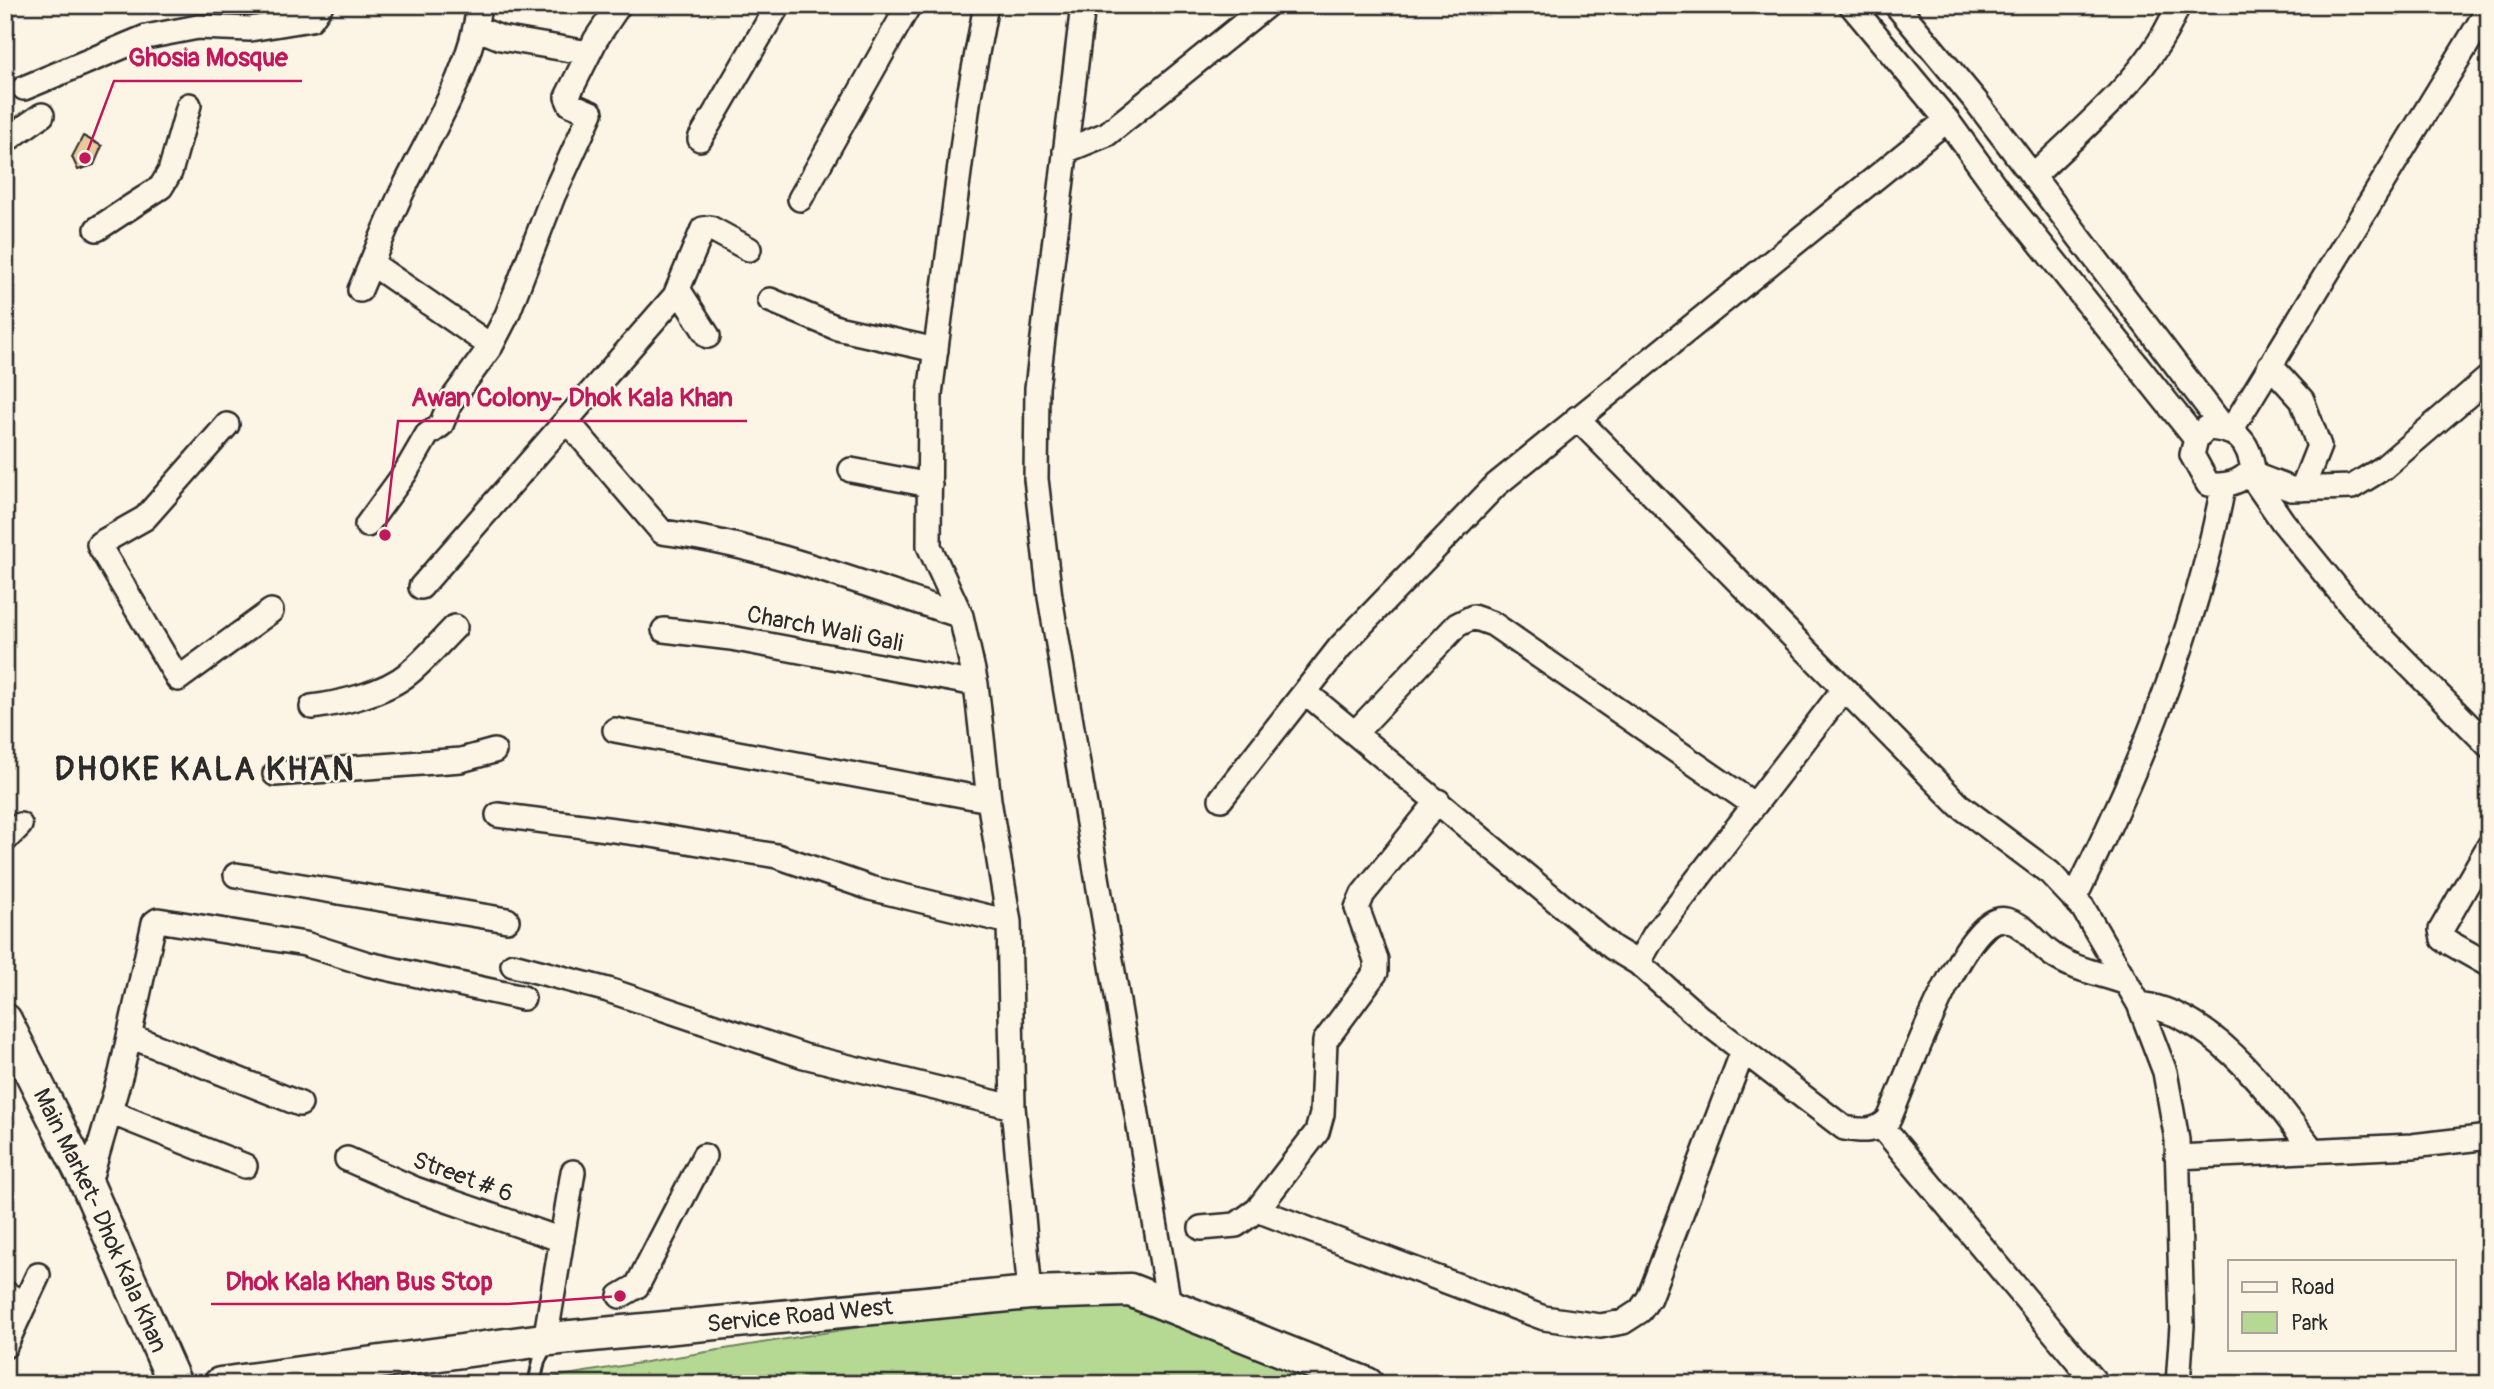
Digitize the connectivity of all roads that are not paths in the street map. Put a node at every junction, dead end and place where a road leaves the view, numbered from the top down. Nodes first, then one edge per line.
1 (479, 5) edge
2 (602, 5) edge
3 (619, 5) edge
4 (778, 5) edge
5 (909, 5) edge
6 (986, 5) edge
7 (1083, 5) edge
8 (1267, 5) edge
9 (1851, 5) edge
10 (1896, 5) edge
11 (2178, 5) edge
12 (2489, 8) edge
13 (320, 9) edge
14 (476, 28) junction
15 (602, 30) junction
16 (589, 53) junction
17 (24, 88) dead end
18 (189, 105) dead end
19 (42, 115) dead end
20 (1947, 120) junction
21 (700, 139) dead end
22 (5, 141) edge
23 (1065, 151) junction
24 (2033, 177) junction
25 (800, 199) dead end
26 (97, 229) dead end
27 (749, 249) dead end
28 (371, 263) junction
29 (678, 289) junction
30 (360, 290) dead end
31 (770, 300) dead end
32 (708, 336) dead end
33 (491, 346) junction
34 (936, 350) junction
35 (2270, 365) junction
36 (2489, 377) edge
37 (1577, 418) junction
38 (568, 422) junction
39 (227, 425) dead end
40 (2227, 430) junction
41 (2196, 439) junction
42 (851, 470) dead end
43 (2249, 473) junction
44 (930, 485) junction
45 (2223, 487) junction
46 (2302, 489) junction
47 (367, 525) dead end
48 (421, 587) dead end
49 (271, 611) dead end
50 (961, 616) junction
51 (456, 627) dead end
52 (664, 630) dead end
53 (976, 684) junction
54 (1844, 689) junction
55 (1305, 692) junction
56 (312, 706) dead end
57 (615, 730) dead end
58 (1355, 733) junction
59 (2489, 746) edge
60 (494, 751) dead end
61 (275, 774) dead end
62 (1221, 799) dead end
63 (989, 800) junction
64 (1438, 801) junction
65 (1753, 804) junction
66 (498, 815) dead end
67 (2489, 846) edge
68 (236, 875) dead end
69 (2074, 899) junction
70 (507, 920) dead end
71 (1009, 922) junction
72 (1638, 963) junction
73 (513, 965) dead end
74 (2489, 965) edge
75 (2127, 983) junction
76 (523, 999) dead end
77 (2139, 1004) junction
78 (5, 1020) edge
79 (130, 1035) junction
80 (1744, 1051) junction
81 (300, 1104) dead end
82 (1013, 1107) junction
83 (110, 1112) junction
84 (1882, 1127) junction
85 (2489, 1137) edge
86 (2313, 1151) junction
87 (704, 1156) dead end
88 (2177, 1157) junction
89 (347, 1159) dead end
90 (245, 1166) dead end
91 (573, 1172) dead end
92 (88, 1186) junction
93 (1257, 1210) junction
94 (1201, 1228) dead end
95 (562, 1240) junction
96 (38, 1275) dead end
97 (1030, 1293) junction
98 (620, 1296) dead end
99 (15, 1298) edge
100 (1169, 1305) junction
101 (548, 1340) junction
102 (5, 1346) edge
103 (1299, 1358) junction
104 (1323, 1379) dead end
105 (267, 1381) edge
106 (175, 1384) edge
107 (220, 1384) edge
108 (534, 1384) edge
109 (1367, 1384) edge
110 (2097, 1384) edge
111 (2178, 1384) edge

1 - 14 street
2 - 15 street
3 - 15 street
4 - 21 street
5 - 25 street
6 - 34 street
7 - 23 street
8 - 23 street
9 - 20 street
10 - 24 street
11 - 24 street
12 - 35 street
13 - 17 street
14 - 16 street
14 - 28 street
15 - 16 street
16 - 33 street
18 - 26 street
19 - 22 street
20 - 37 street
20 - 41 street
23 - 100 street
24 - 40 street
27 - 29 street
28 - 30 street
28 - 33 street
29 - 32 street
29 - 38 street
31 - 34 street
33 - 47 street
34 - 44 street
35 - 40 street
35 - 46 street
36 - 46 street
37 - 54 street
37 - 55 street
38 - 48 street
38 - 50 street
39 - 49 street
40 - 41 street
40 - 43 street
41 - 45 street
42 - 44 street
43 - 45 street
43 - 46 street
43 - 59 street
44 - 50 street
45 - 69 street
50 - 53 street
51 - 56 street
52 - 53 street, Charch Wali Gali
53 - 63 street
54 - 65 street
54 - 69 street
55 - 58 street
55 - 62 street
57 - 63 street
58 - 64 street
58 - 65 street
60 - 61 street
63 - 71 street
64 - 72 street
64 - 93 street
65 - 72 street
66 - 71 street
67 - 74 street
68 - 70 street
69 - 75 street
71 - 82 street
72 - 80 street
73 - 82 street
75 - 77 street
75 - 84 street
76 - 79 street
77 - 86 street
77 - 88 street
78 - 92 street, Main Market- Dhok Kala Khan
79 - 81 street
79 - 83 street
80 - 84 street
80 - 93 street
82 - 97 street
83 - 90 street
83 - 92 street
84 - 110 street
85 - 86 street
86 - 88 street
87 - 98 street
88 - 111 street
89 - 95 street, Street # 6
91 - 95 street
92 - 106 street, Main Market- Dhok Kala Khan
93 - 94 street
95 - 101 street
96 - 99 street
97 - 100 street, Service Road West
97 - 101 street, Service Road West
99 - 102 street
100 - 103 street, Service Road West
101 - 105 street, Service Road West
101 - 108 lane
103 - 104 lane
103 - 109 street, Service Road West
105 - 107 street, Service Road West

